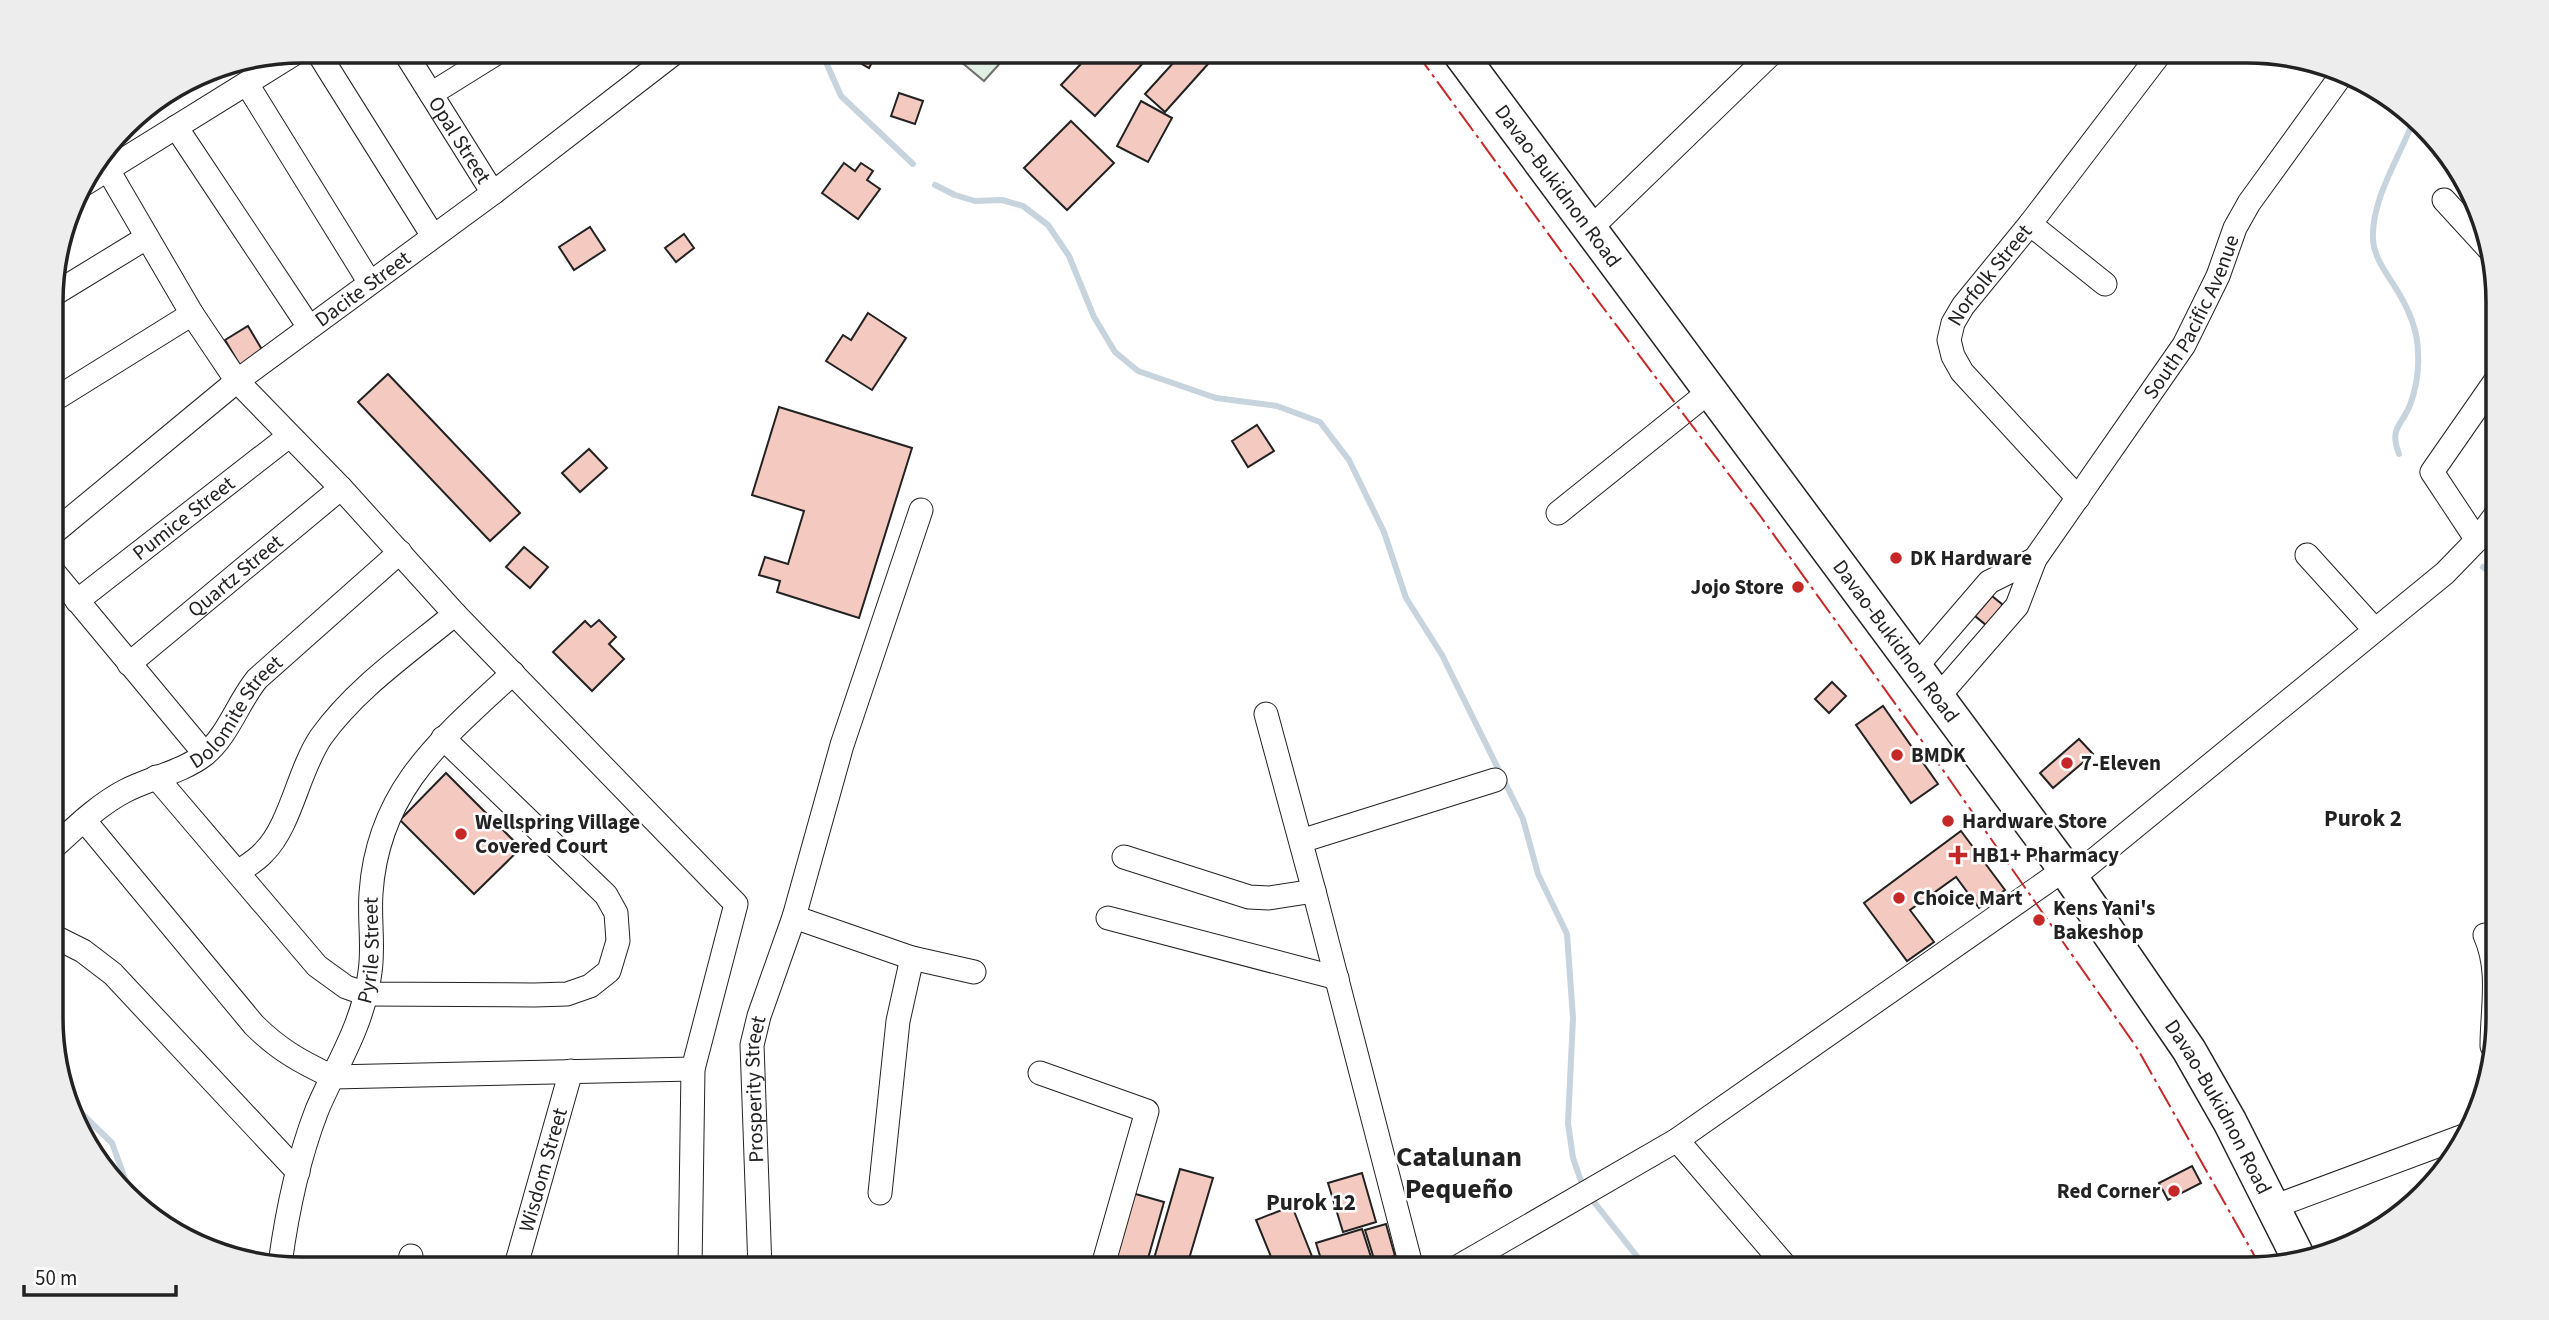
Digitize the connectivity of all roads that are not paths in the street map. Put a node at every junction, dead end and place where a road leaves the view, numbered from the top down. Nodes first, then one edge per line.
1 (325, 63) edge
2 (412, 63) edge
3 (481, 63) edge
4 (661, 63) edge
5 (1467, 63) edge
6 (1762, 63) edge
7 (2153, 63) edge
8 (277, 65) edge
9 (2337, 81) edge
10 (247, 84) junction
11 (431, 94) junction
12 (176, 127) junction
13 (108, 170) junction
14 (99, 175) edge
15 (493, 193) junction
16 (2444, 200) dead end
17 (2471, 219) edge
18 (2030, 223) junction
19 (1590, 229) junction
20 (433, 236) junction
21 (146, 238) junction
22 (370, 283) junction
23 (2105, 284) dead end
24 (64, 288) edge
25 (192, 314) junction
26 (309, 327) junction
27 (237, 381) junction
28 (1710, 391) junction
29 (64, 394) edge
30 (2486, 394) edge
31 (289, 436) junction
32 (341, 488) junction
33 (2078, 498) junction
34 (921, 510) dead end
35 (1558, 513) dead end
36 (64, 524) edge
37 (2486, 528) edge
38 (2477, 540) junction
39 (400, 552) junction
40 (2307, 555) dead end
41 (2035, 559) junction
42 (64, 584) edge
43 (77, 601) junction
44 (456, 614) junction
45 (1948, 629) junction
46 (2375, 630) junction
47 (1976, 653) junction
48 (129, 664) junction
49 (1915, 668) junction
50 (513, 673) junction
51 (1938, 697) junction
52 (1266, 714) dead end
53 (443, 738) junction
54 (205, 754) junction
55 (156, 777) junction
56 (1495, 780) dead end
57 (85, 820) junction
58 (63, 838) edge
59 (1300, 841) junction
60 (1124, 857) dead end
61 (238, 872) junction
62 (2068, 874) junction
63 (1314, 891) junction
64 (794, 917) junction
65 (1108, 918) dead end
66 (63, 941) edge
67 (912, 958) junction
68 (974, 972) dead end
69 (1337, 978) junction
70 (366, 994) junction
71 (693, 1069) junction
72 (571, 1071) junction
73 (1040, 1073) dead end
74 (333, 1077) junction
75 (1677, 1140) junction
76 (2452, 1140) edge
77 (298, 1172) junction
78 (880, 1193) dead end
79 (2273, 1207) junction
80 (2295, 1252) edge
81 (282, 1256) edge
82 (1409, 1256) edge
83 (1476, 1256) edge
84 (1777, 1256) edge
85 (517, 1257) edge
86 (690, 1257) edge
87 (760, 1257) edge
88 (1106, 1257) edge

1 - 20 street
2 - 11 street, Opal Street
3 - 11 street
4 - 15 street, Dacite Street
5 - 19 highway, Davao-Bukidnon Road
6 - 19 street
7 - 18 street, Norfolk Street
8 - 10 street
9 - 33 street, South Pacific Avenue
10 - 12 street
10 - 22 street
11 - 15 street, Opal Street
12 - 13 street
12 - 26 street
13 - 14 street
13 - 21 street
15 - 20 street, Dacite Street
16 - 17 street
18 - 23 street
18 - 33 street, Norfolk Street
19 - 28 highway, Davao-Bukidnon Road
20 - 22 street, Dacite Street
21 - 24 street
21 - 25 street
22 - 26 street, Dacite Street
25 - 27 street
25 - 29 street
26 - 27 street, Dacite Street
27 - 31 street
27 - 36 street, Dacite Street
28 - 35 street
28 - 49 highway, Davao-Bukidnon Road
30 - 38 street
31 - 32 street
31 - 43 street, Pumice Street
32 - 39 street
32 - 48 street, Quartz Street
33 - 41 street, South Pacific Avenue
34 - 64 street, Prosperity Street
37 - 38 street
38 - 46 street
39 - 44 street
39 - 54 street, Dolomite Street
40 - 46 street
41 - 45 street, South Pacific Avenue
41 - 47 street, South Pacific Avenue
42 - 43 street
43 - 48 street
44 - 50 street
44 - 61 street
45 - 47 street
45 - 49 street, South Pacific Avenue
46 - 62 street
47 - 51 street, South Pacific Avenue
48 - 54 street
49 - 51 highway, Davao-Bukidnon Road
50 - 53 street, Pyrile Street
50 - 71 street
51 - 62 highway, Davao-Bukidnon Road
52 - 59 street
53 - 70 street, Pyrile Street
53 - 70 street
54 - 55 street, Dolomite Street
55 - 57 street, Dolomite Street
55 - 61 street
56 - 59 street
57 - 58 street, Dolomite Street
57 - 74 street
59 - 63 street
60 - 63 street
61 - 70 street
62 - 75 street
62 - 79 highway, Davao-Bukidnon Road
63 - 69 street
64 - 67 street
64 - 87 street, Prosperity Street
65 - 69 street
66 - 77 street
67 - 68 street
67 - 78 street
69 - 82 street
70 - 74 street, Pyrile Street
71 - 72 street
71 - 86 street
72 - 74 street
72 - 85 street, Wisdom Street
73 - 88 street
74 - 77 street, Pyrile Street
75 - 83 street
75 - 84 street
76 - 79 street
77 - 81 street, Pyrile Street
79 - 80 highway, Davao-Bukidnon Road

